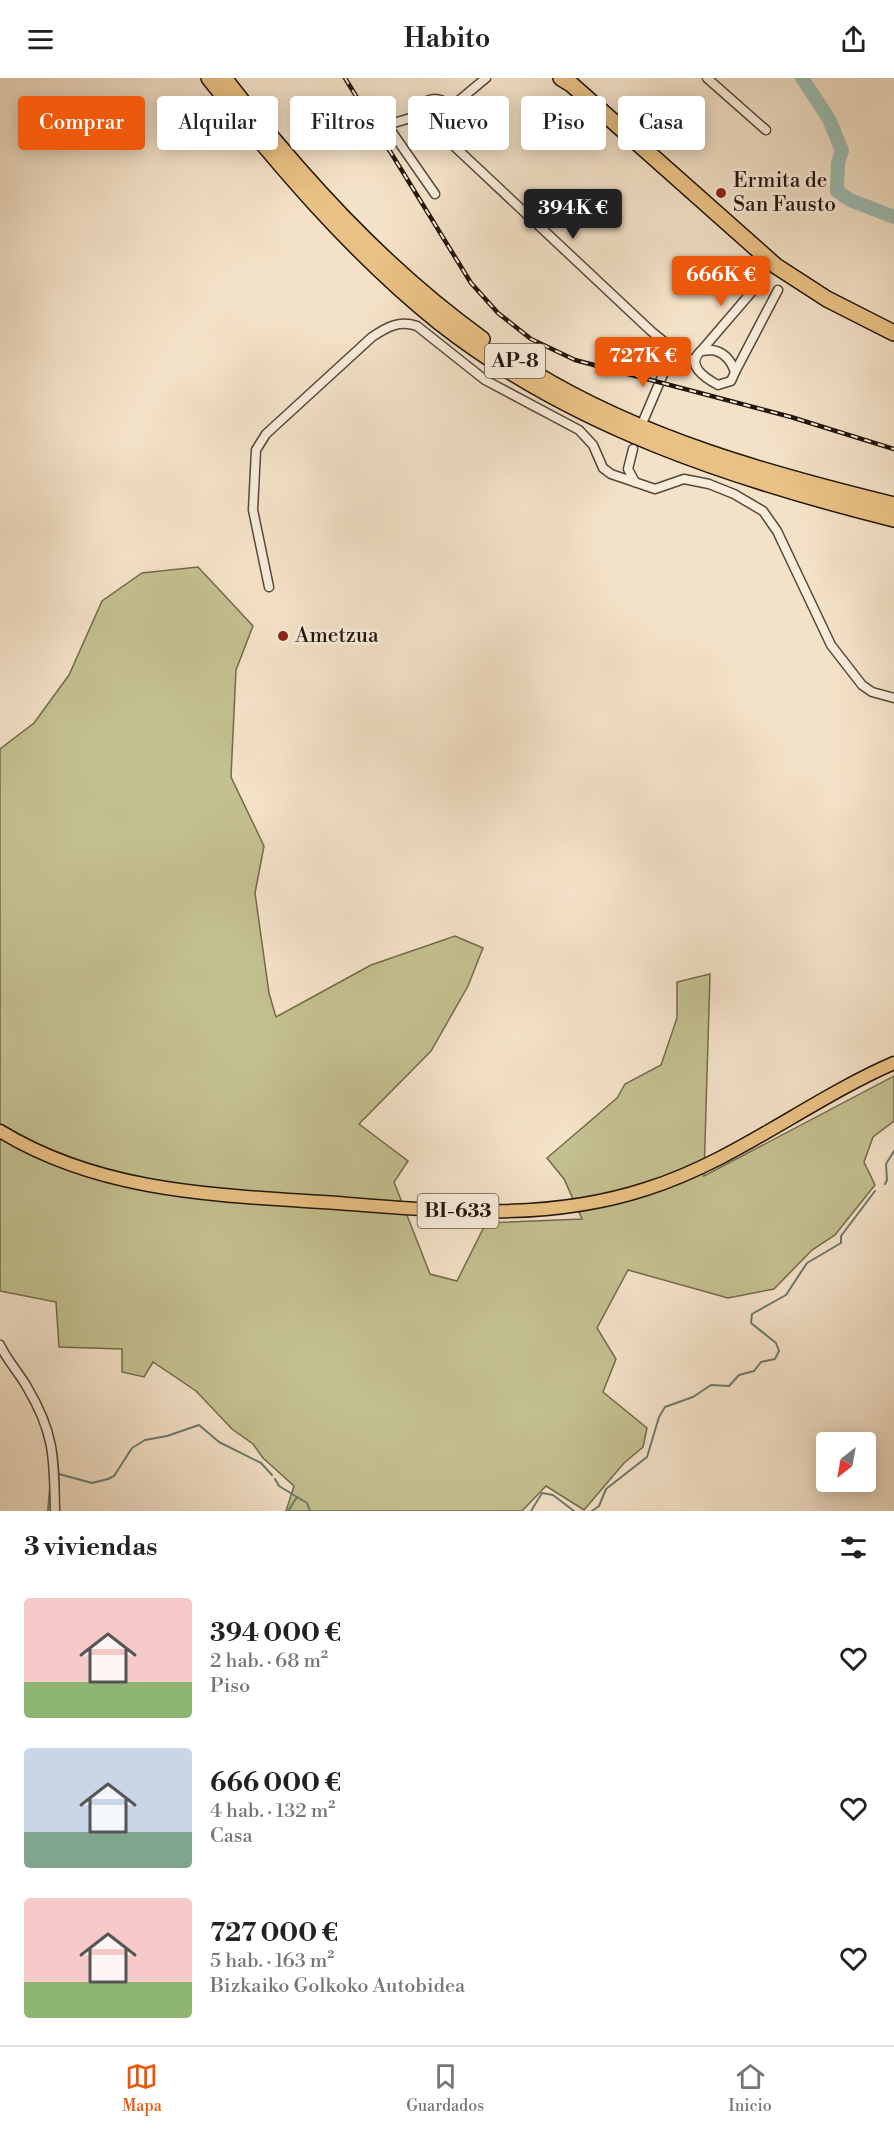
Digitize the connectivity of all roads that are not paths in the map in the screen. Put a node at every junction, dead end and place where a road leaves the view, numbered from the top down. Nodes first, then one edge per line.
1 (209, 78) edge
2 (224, 78) edge
3 (486, 78) edge
4 (707, 78) edge
5 (566, 80) edge
6 (464, 96) edge
7 (408, 119) edge
8 (766, 130) dead end
9 (458, 150) edge
10 (435, 194) dead end
11 (761, 281) dead end
12 (778, 290) dead end
13 (894, 333) edge
14 (670, 345) junction
15 (701, 351) junction
16 (684, 358) junction
17 (695, 360) junction
18 (665, 366) junction
19 (735, 372) junction
20 (644, 419) dead end
21 (633, 449) dead end
22 (628, 469) junction
23 (611, 474) junction
24 (635, 483) junction
25 (894, 505) edge
26 (894, 519) edge
27 (269, 587) dead end
28 (894, 698) edge
29 (894, 1063) edge
30 (0, 1131) edge
31 (0, 1345) edge
32 (55, 1511) edge

1 - 26 highway, AP-8
2 - 25 highway, AP-8
3 - 6 street
4 - 8 street
5 - 13 highway
7 - 10 street
9 - 14 street
11 - 15 street
12 - 19 street
14 - 16 street
14 - 18 street
15 - 17 street
15 - 19 street
16 - 17 street
16 - 18 street
17 - 19 street
18 - 20 street
21 - 22 street
22 - 23 street
22 - 24 street
23 - 24 street
23 - 27 street
24 - 28 street
29 - 30 main road, BI-633
31 - 32 street

